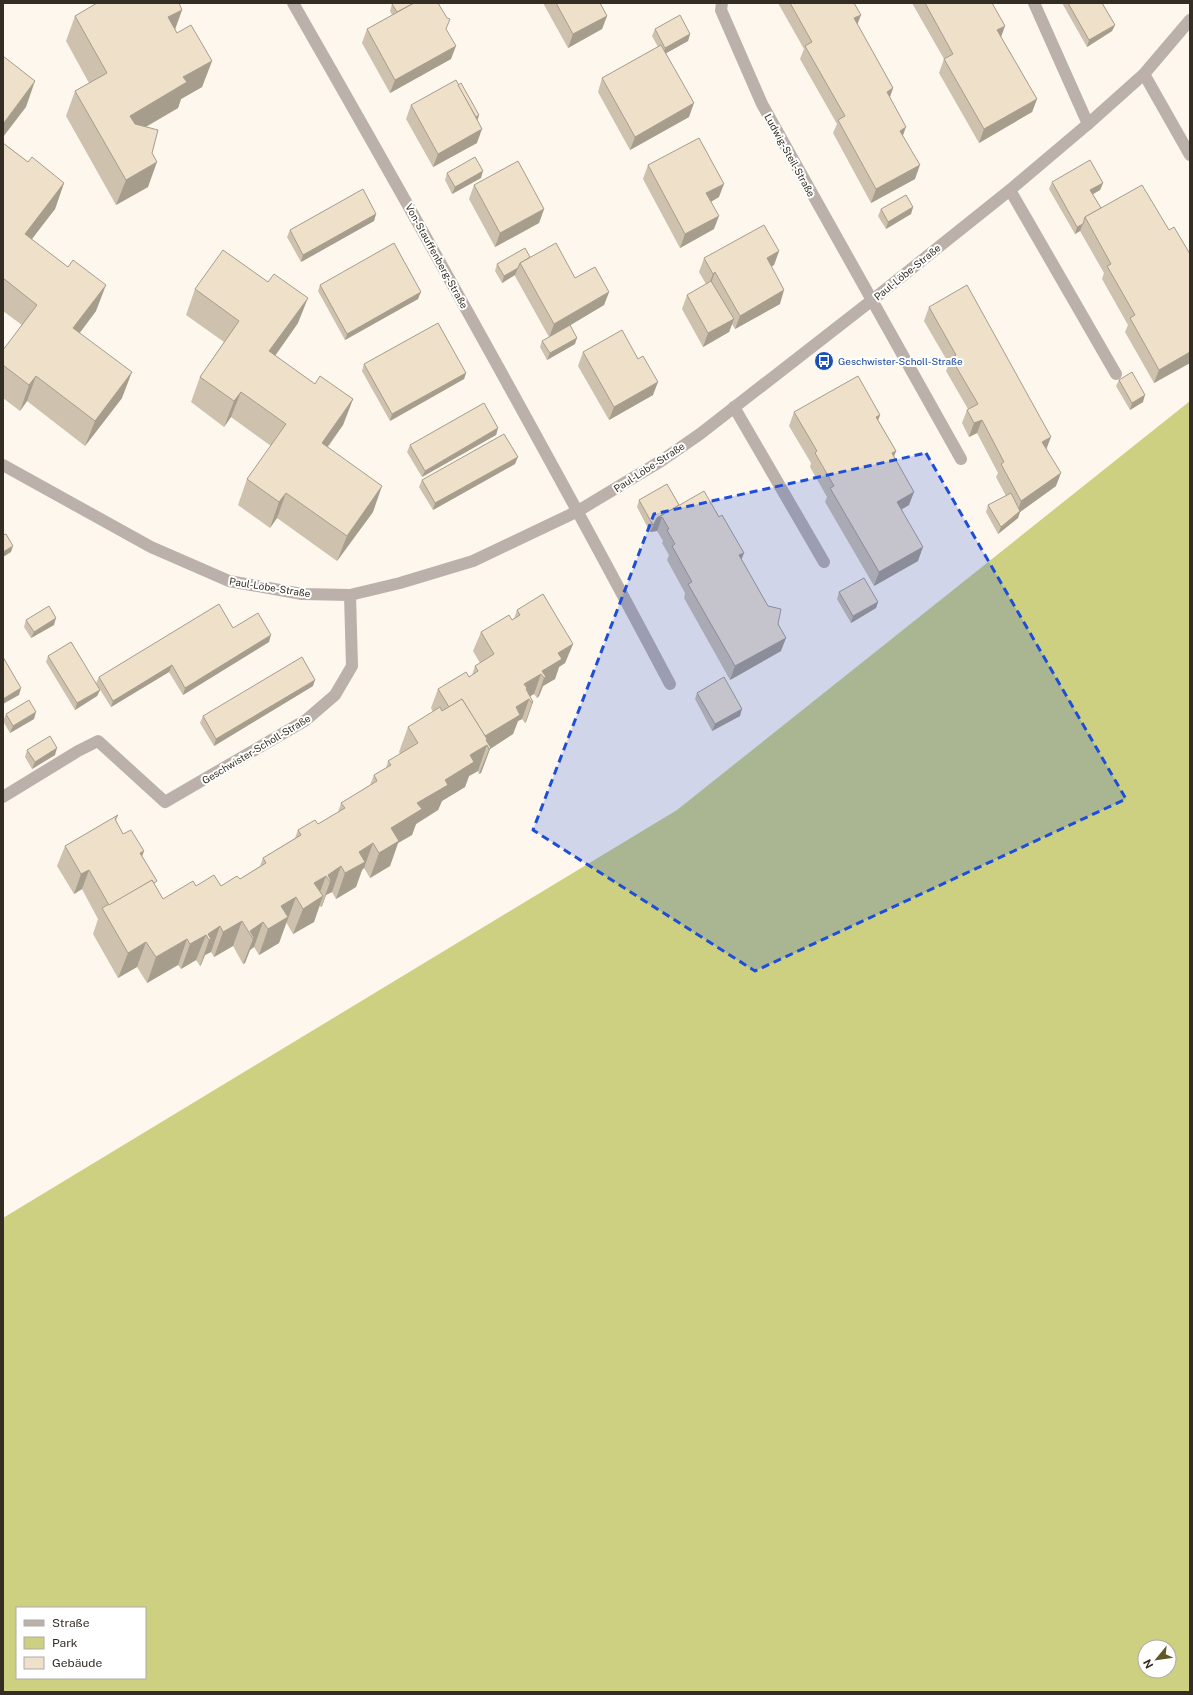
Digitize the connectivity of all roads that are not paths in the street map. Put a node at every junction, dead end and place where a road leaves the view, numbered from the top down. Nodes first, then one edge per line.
1 (293, 3) edge
2 (722, 3) edge
3 (1034, 3) edge
4 (1190, 20) edge
5 (1144, 74) junction
6 (1088, 124) junction
7 (1190, 154) edge
8 (1010, 190) junction
9 (871, 301) junction
10 (1116, 374) dead end
11 (734, 407) junction
12 (961, 459) dead end
13 (3, 465) edge
14 (578, 510) junction
15 (824, 562) dead end
16 (350, 595) junction
17 (670, 684) dead end
18 (3, 797) edge

1 - 14 street, Von-Stauffenberg-Straße
2 - 9 street, Ludwig-Steil-Straße
3 - 6 street
4 - 5 street, Paul-Löbe-Straße
5 - 6 street, Paul-Löbe-Straße
5 - 7 street
6 - 8 street, Paul-Löbe-Straße
8 - 9 street, Paul-Löbe-Straße
8 - 10 street
9 - 11 street, Paul-Löbe-Straße
9 - 12 street, Ludwig-Steil-Straße
11 - 14 street, Paul-Löbe-Straße
11 - 15 street
13 - 16 street, Paul-Löbe-Straße
14 - 16 street, Paul-Löbe-Straße
14 - 17 street, Von-Stauffenberg-Straße
16 - 18 street, Geschwister-Scholl-Straße

